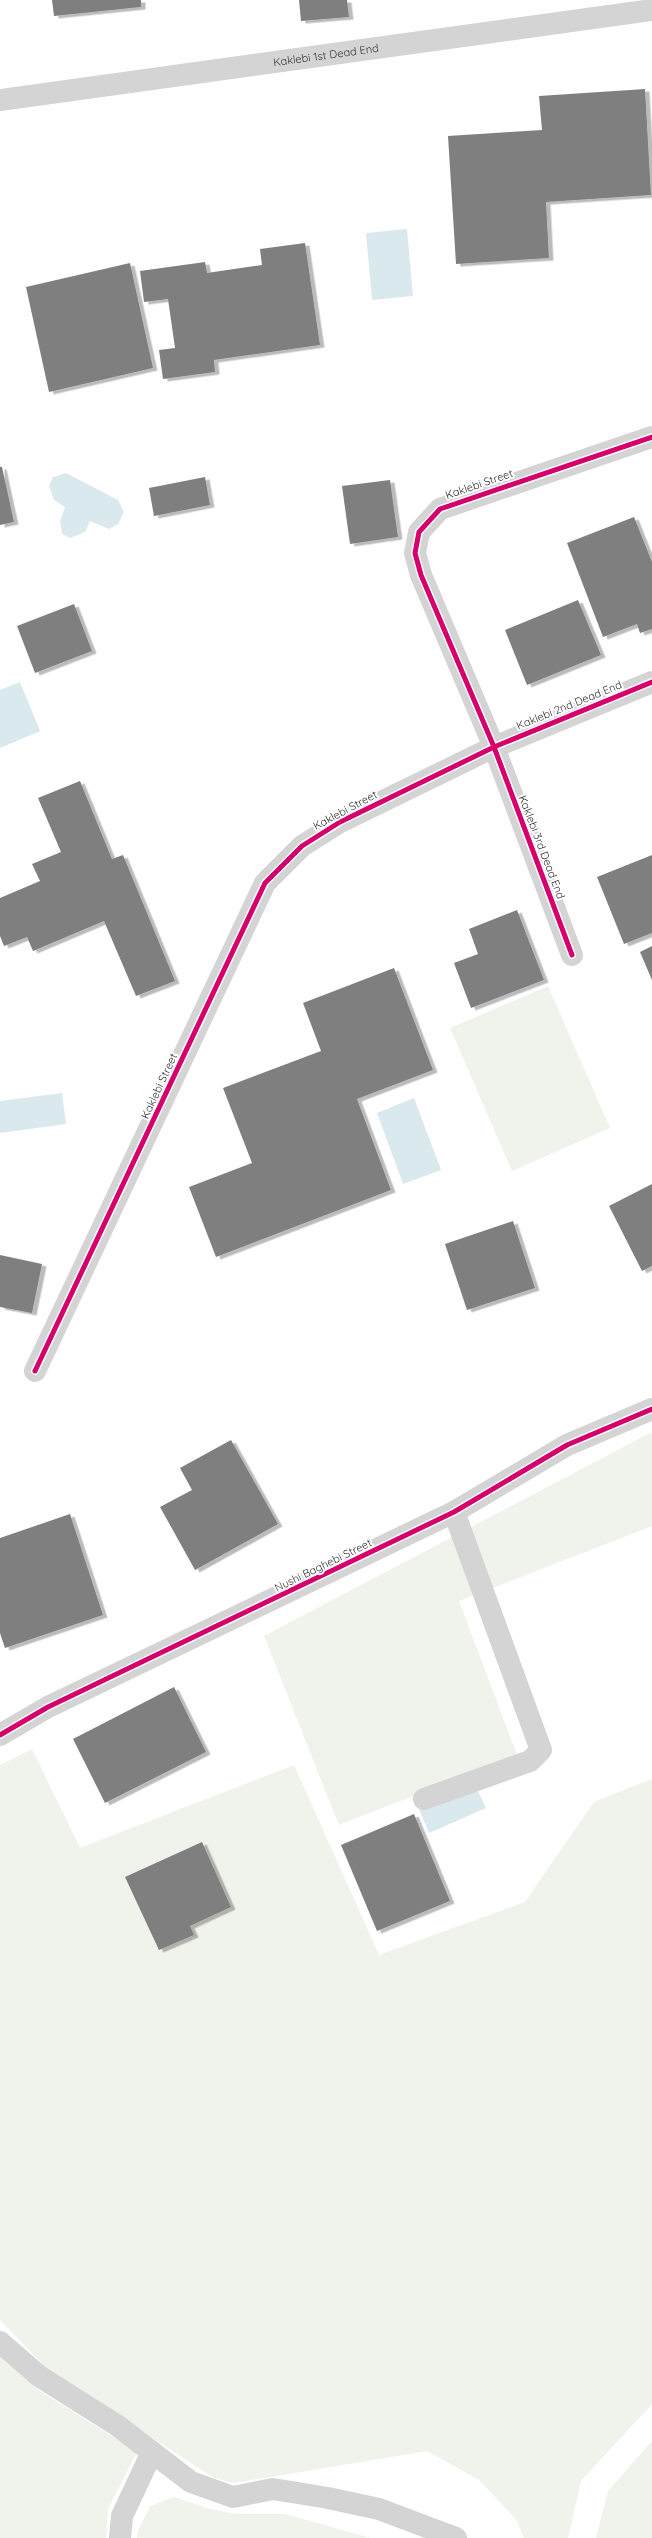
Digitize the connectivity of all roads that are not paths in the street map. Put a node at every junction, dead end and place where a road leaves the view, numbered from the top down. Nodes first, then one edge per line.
1 (652, 10) edge
2 (0, 99) edge
3 (652, 437) edge
4 (652, 682) edge
5 (494, 747) junction
6 (572, 955) dead end
7 (35, 1371) dead end
8 (652, 1409) edge
9 (454, 1512) junction
10 (0, 1736) edge
11 (424, 1800) dead end
12 (0, 2342) edge
13 (152, 2452) junction
14 (120, 2538) edge
15 (456, 2538) edge

1 - 2 street, Kaklebi 1st Dead End
3 - 5 street, Kaklebi Street
4 - 5 street, Kaklebi 2nd Dead End
5 - 6 street, Kaklebi 3rd Dead End
5 - 7 street, Kaklebi Street
8 - 9 street, Nushi Baghebi Street
9 - 10 street, Nushi Baghebi Street
9 - 11 street
12 - 13 street
13 - 14 street
13 - 15 street

